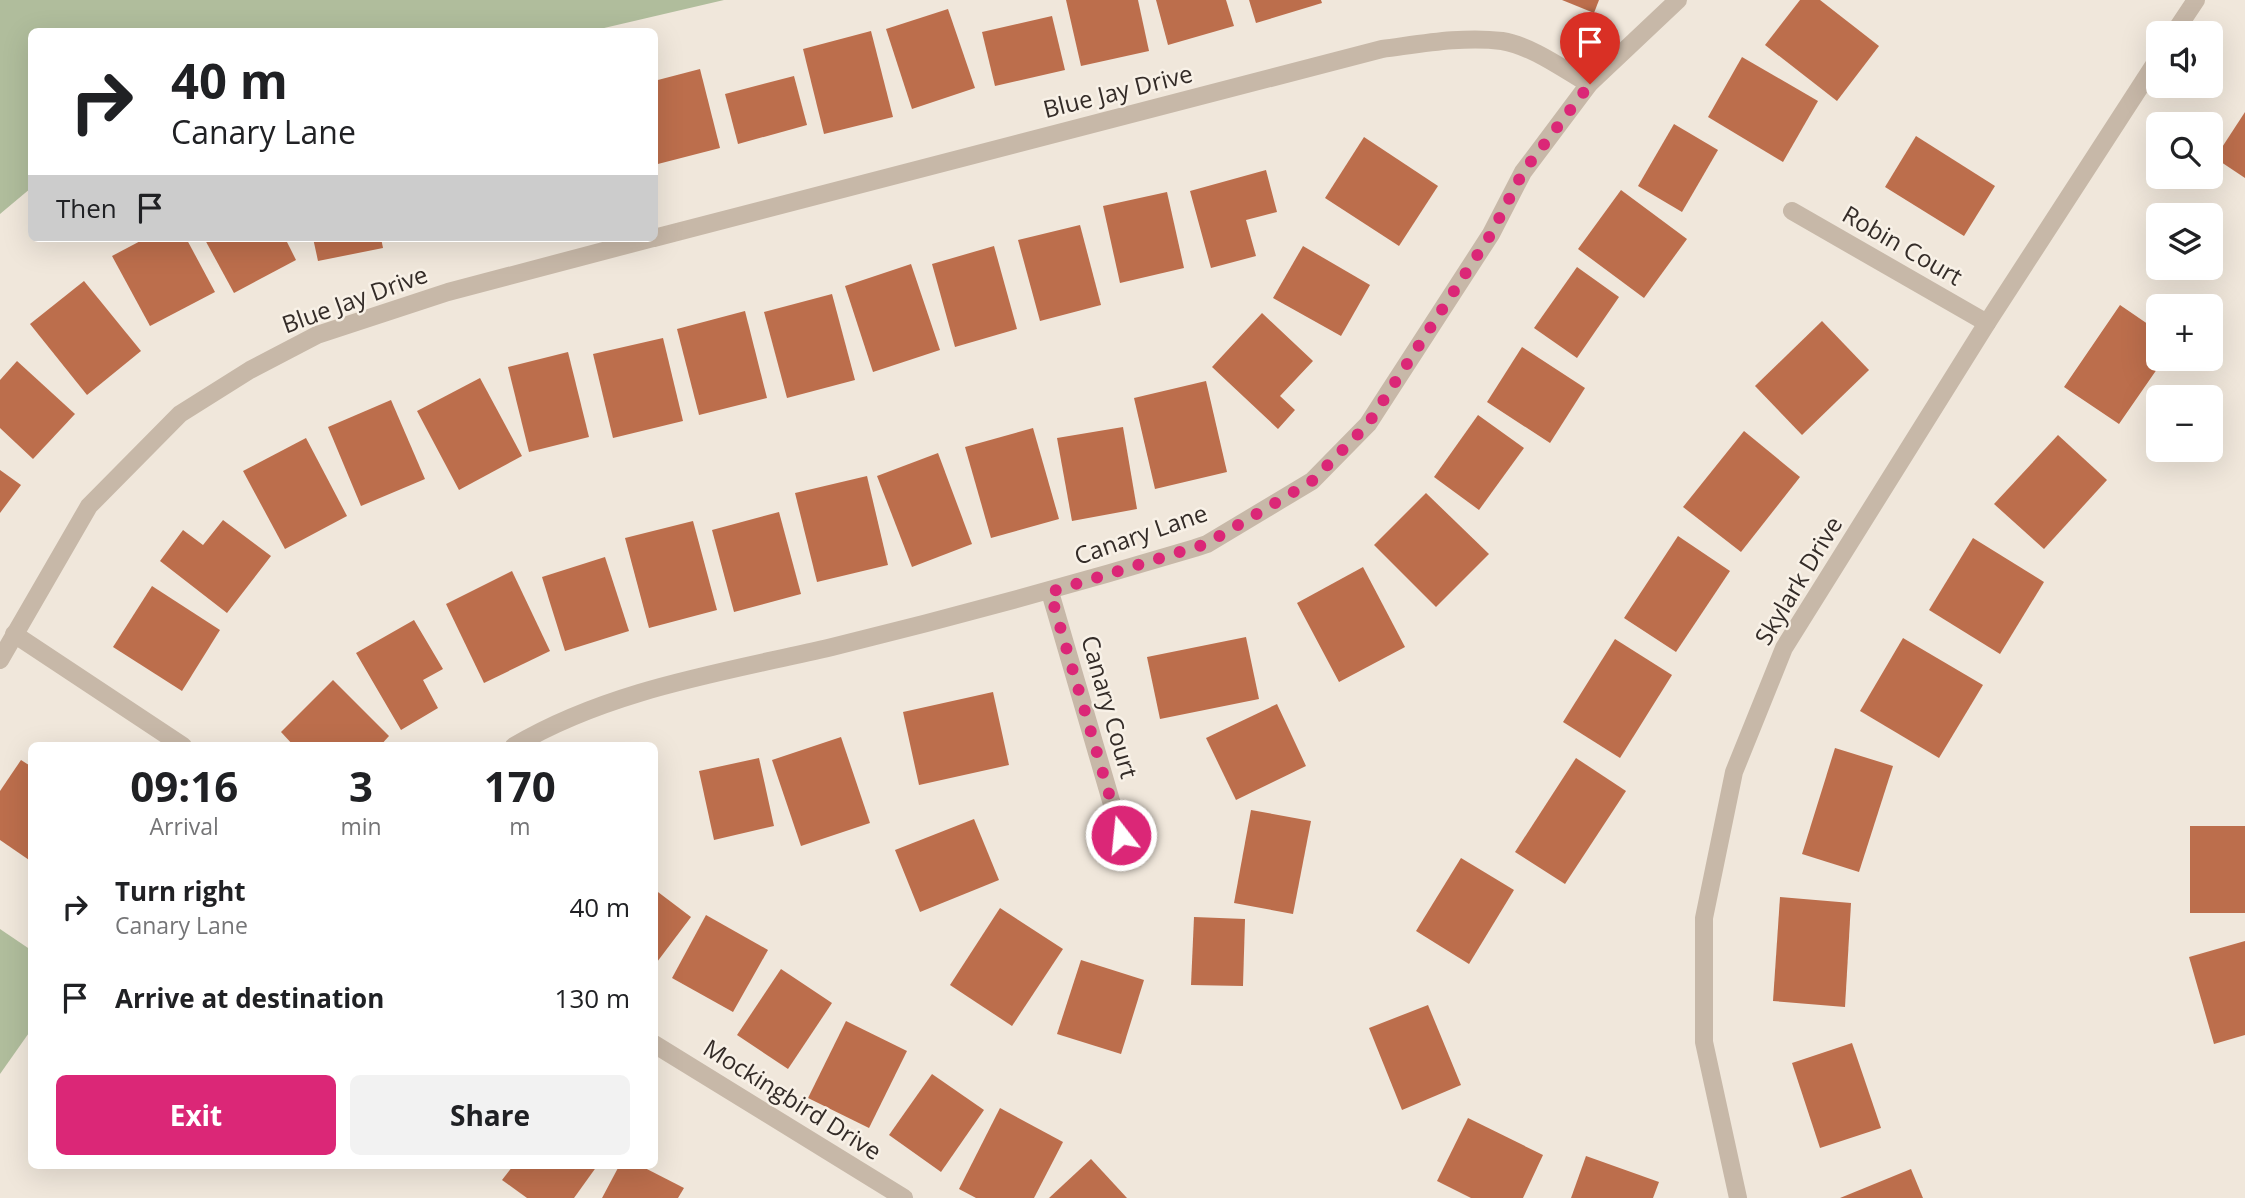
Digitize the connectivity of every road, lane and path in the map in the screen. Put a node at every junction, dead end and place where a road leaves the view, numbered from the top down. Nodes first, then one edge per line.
1 (1678, 0) edge
2 (2196, 0) edge
3 (2182, 21) edge
4 (2146, 78) edge
5 (1590, 84) junction
6 (1792, 211) dead end
7 (658, 237) edge
8 (639, 242) edge
9 (1987, 323) junction
10 (1050, 592) junction
11 (14, 634) junction
12 (0, 660) edge
13 (177, 742) edge
14 (521, 742) edge
15 (1121, 835) dead end
16 (658, 1046) edge
17 (904, 1198) edge
18 (1738, 1198) edge

1 - 5 street, Canary Lane
2 - 3 street
4 - 9 street, Skylark Drive
5 - 7 street, Blue Jay Drive
5 - 10 street, Canary Lane
6 - 9 street, Robin Court
8 - 11 street, Blue Jay Drive
9 - 18 street, Skylark Drive
10 - 14 street, Canary Lane
10 - 15 street, Canary Court
11 - 12 street, Blue Jay Drive
11 - 13 street
16 - 17 street, Mockingbird Drive

